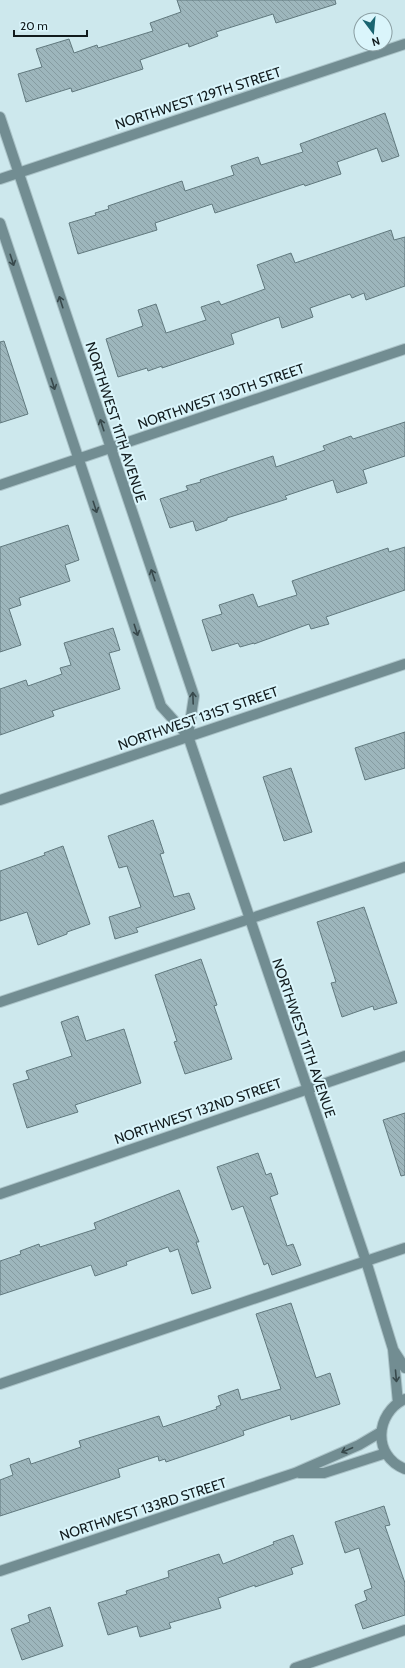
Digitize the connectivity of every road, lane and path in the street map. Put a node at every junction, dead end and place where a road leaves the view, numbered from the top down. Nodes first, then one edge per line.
1 (405, 44) edge
2 (0, 118) edge
3 (19, 173) junction
4 (0, 179) edge
5 (0, 223) edge
6 (405, 349) edge
7 (110, 449) junction
8 (79, 459) junction
9 (0, 485) edge
10 (405, 664) edge
11 (188, 736) junction
12 (0, 800) edge
13 (405, 867) edge
14 (249, 918) junction
15 (0, 1002) edge
16 (405, 1056) edge
17 (306, 1089) junction
18 (0, 1194) edge
19 (405, 1248) edge
20 (366, 1261) junction
21 (393, 1349) junction
22 (405, 1368) edge
23 (0, 1384) edge
24 (401, 1401) edge
25 (381, 1432) junction
26 (386, 1453) junction
27 (405, 1469) edge
28 (295, 1473) junction
29 (0, 1571) edge
30 (405, 1630) edge
31 (295, 1668) edge

1 - 3 street, NORTHWEST 129TH STREET
2 - 3 street, NORTHWEST 11TH AVENUE
3 - 4 street, NORTHWEST 129TH STREET
7 -> 3 street, NORTHWEST 11TH AVENUE
5 -> 8 street, NORTHWEST 11TH AVENUE
6 - 7 street, NORTHWEST 130TH STREET
7 - 8 street, NORTHWEST 130TH STREET
11 -> 7 street, NORTHWEST 11TH AVENUE
8 - 9 street, NORTHWEST 130TH STREET
8 -> 11 street, NORTHWEST 11TH AVENUE
10 - 11 street, NORTHWEST 131ST STREET
11 - 12 street, NORTHWEST 131ST STREET
11 - 14 street, NORTHWEST 11TH AVENUE
13 - 14 street
14 - 15 street
14 - 17 street, NORTHWEST 11TH AVENUE
16 - 17 street, NORTHWEST 132ND STREET
17 - 18 street, NORTHWEST 132ND STREET
17 - 20 street, NORTHWEST 11TH AVENUE
19 - 20 street
20 - 21 street, NORTHWEST 11TH AVENUE
20 - 23 street
21 - 22 street, NORTHWEST 11TH AVENUE
21 -> 24 street, NORTHWEST 11TH AVENUE
24 - 25 street
25 - 26 street
25 -> 28 street, NORTHWEST 133RD STREET
26 - 27 street
26 - 28 street, NORTHWEST 133RD STREET
28 - 29 street, NORTHWEST 133RD STREET
30 - 31 street

